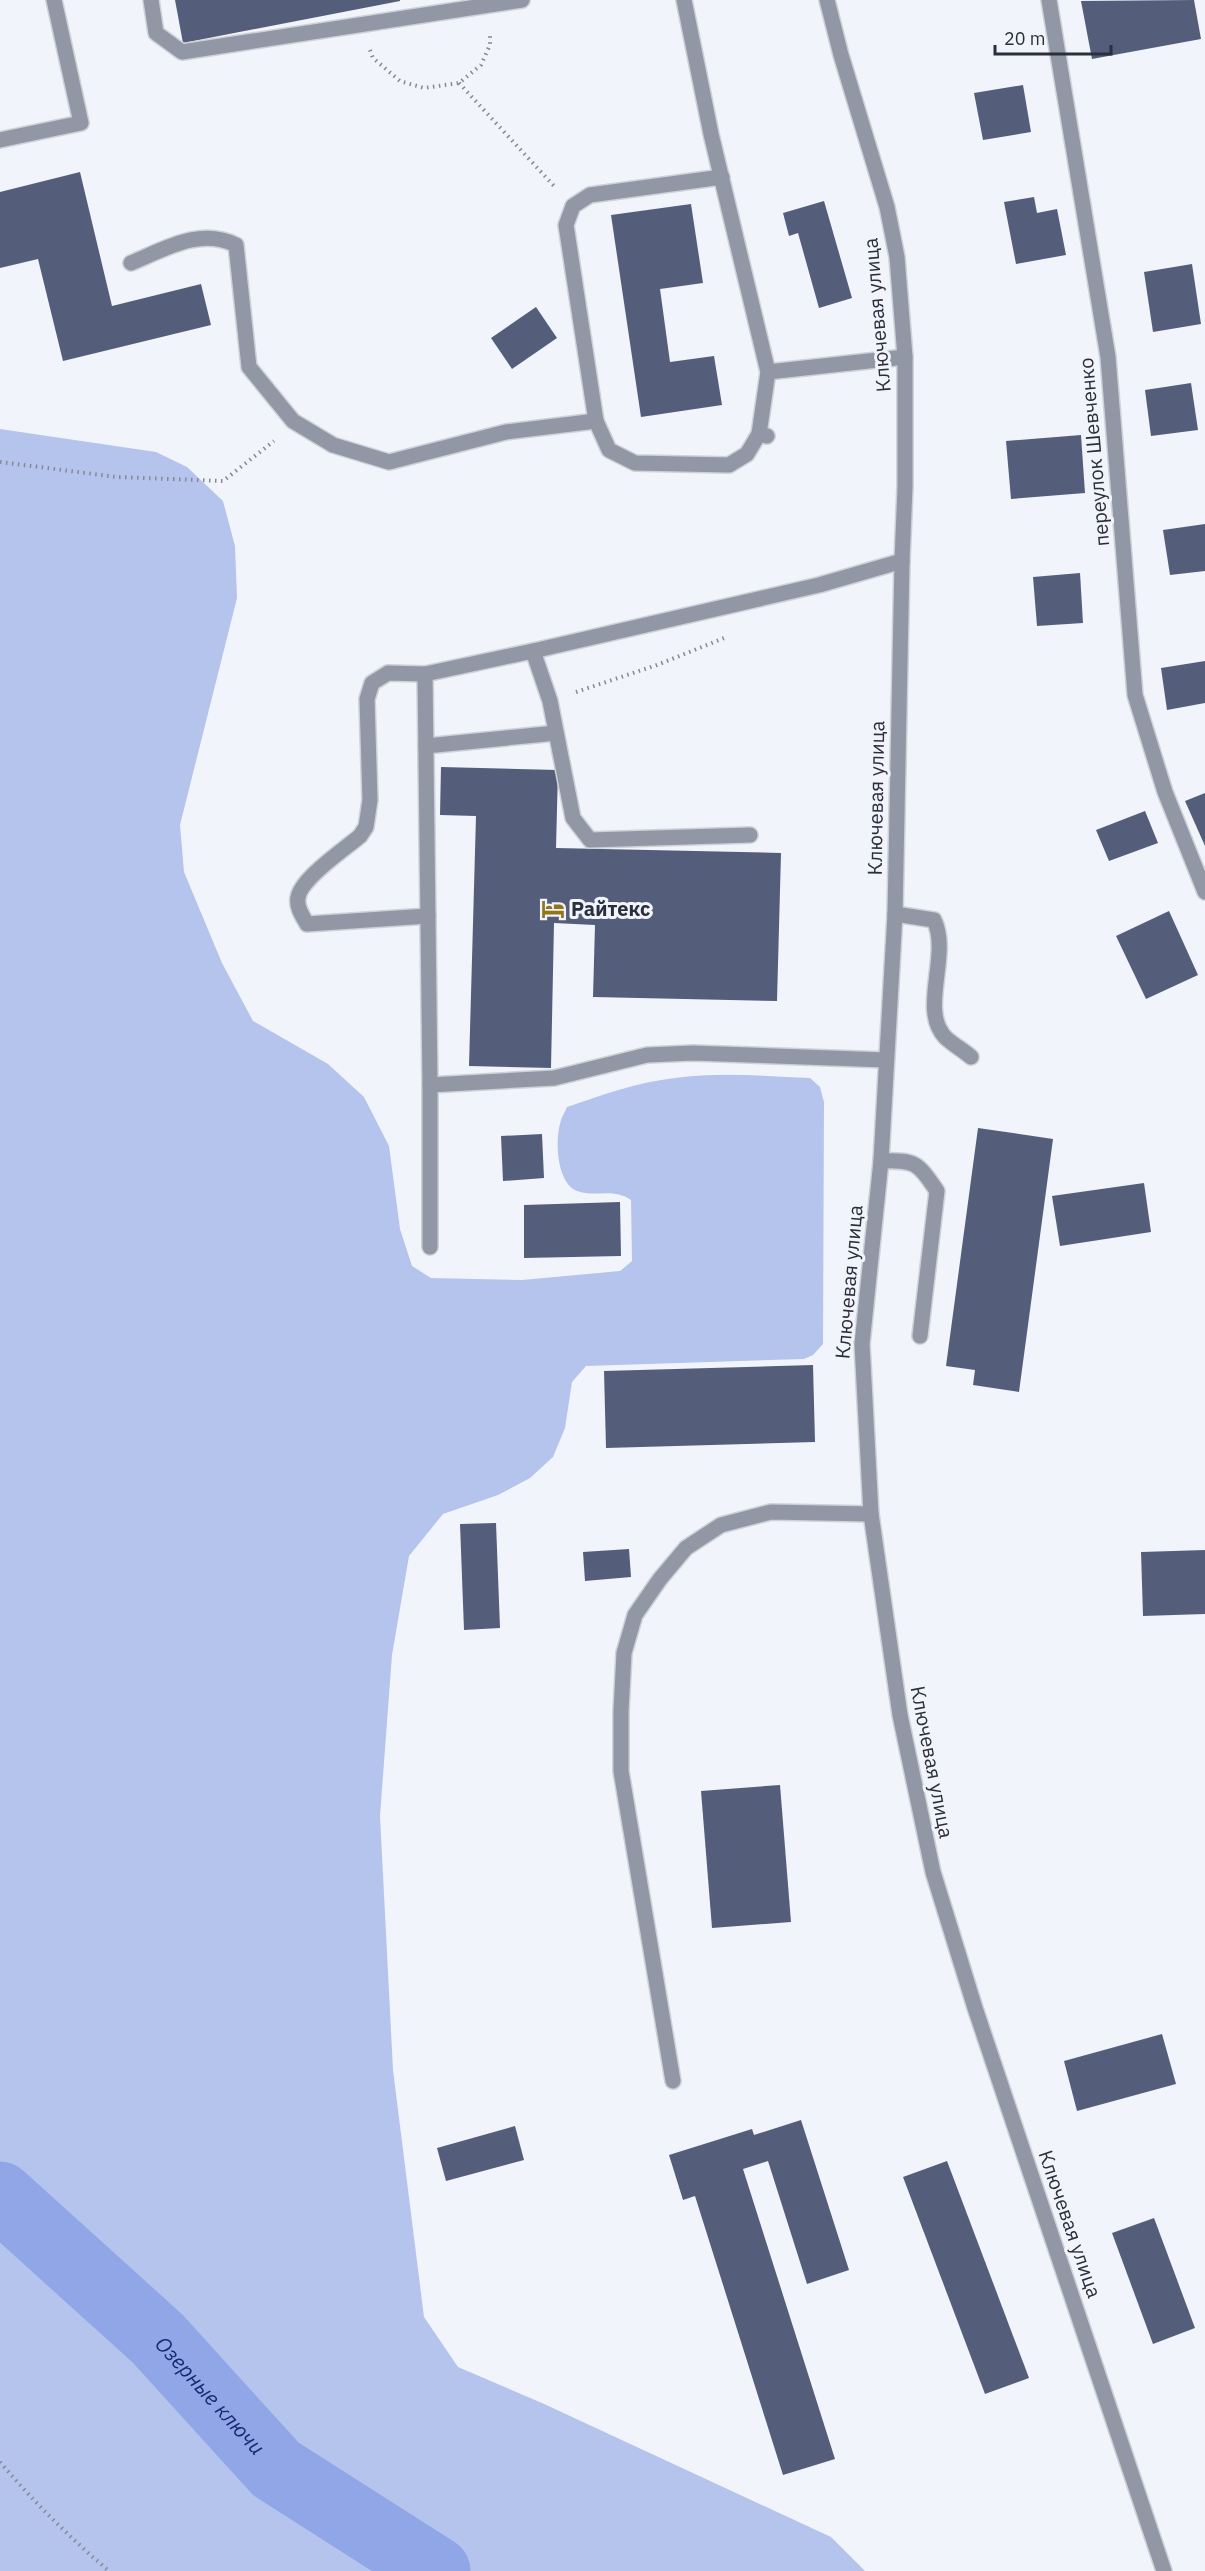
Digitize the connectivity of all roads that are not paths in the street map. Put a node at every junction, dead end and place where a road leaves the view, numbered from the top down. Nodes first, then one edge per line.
1 (54, 0) edge
2 (151, 0) edge
3 (522, 0) edge
4 (684, 0) edge
5 (827, 0) edge
6 (1049, 0) edge
7 (0, 140) edge
8 (722, 177) junction
9 (131, 263) dead end
10 (905, 357) junction
11 (768, 372) junction
12 (596, 421) junction
13 (902, 561) junction
14 (533, 651) junction
15 (425, 674) junction
16 (556, 733) junction
17 (426, 746) junction
18 (750, 835) dead end
19 (1205, 892) edge
20 (896, 914) junction
21 (428, 916) junction
22 (971, 1057) dead end
23 (886, 1060) junction
24 (430, 1085) junction
25 (881, 1161) junction
26 (430, 1247) dead end
27 (920, 1336) dead end
28 (871, 1514) junction
29 (673, 2081) dead end
30 (1164, 2571) edge

1 - 7 street
2 - 3 street
4 - 8 street
5 - 10 street, Ключевая улица
6 - 19 street, переулок Шевченко
8 - 11 street
8 - 12 street
9 - 12 street
10 - 11 street
10 - 13 street, Ключевая улица
11 - 12 street
13 - 14 street
13 - 20 street, Ключевая улица
14 - 15 street
14 - 16 street
15 - 17 street
15 - 21 street
16 - 17 street
16 - 18 street
17 - 21 street
20 - 22 street
20 - 23 street, Ключевая улица
21 - 24 street
23 - 24 street
23 - 25 street, Ключевая улица
24 - 26 street
25 - 27 street
25 - 28 street, Ключевая улица
28 - 29 street
28 - 30 street, Ключевая улица

